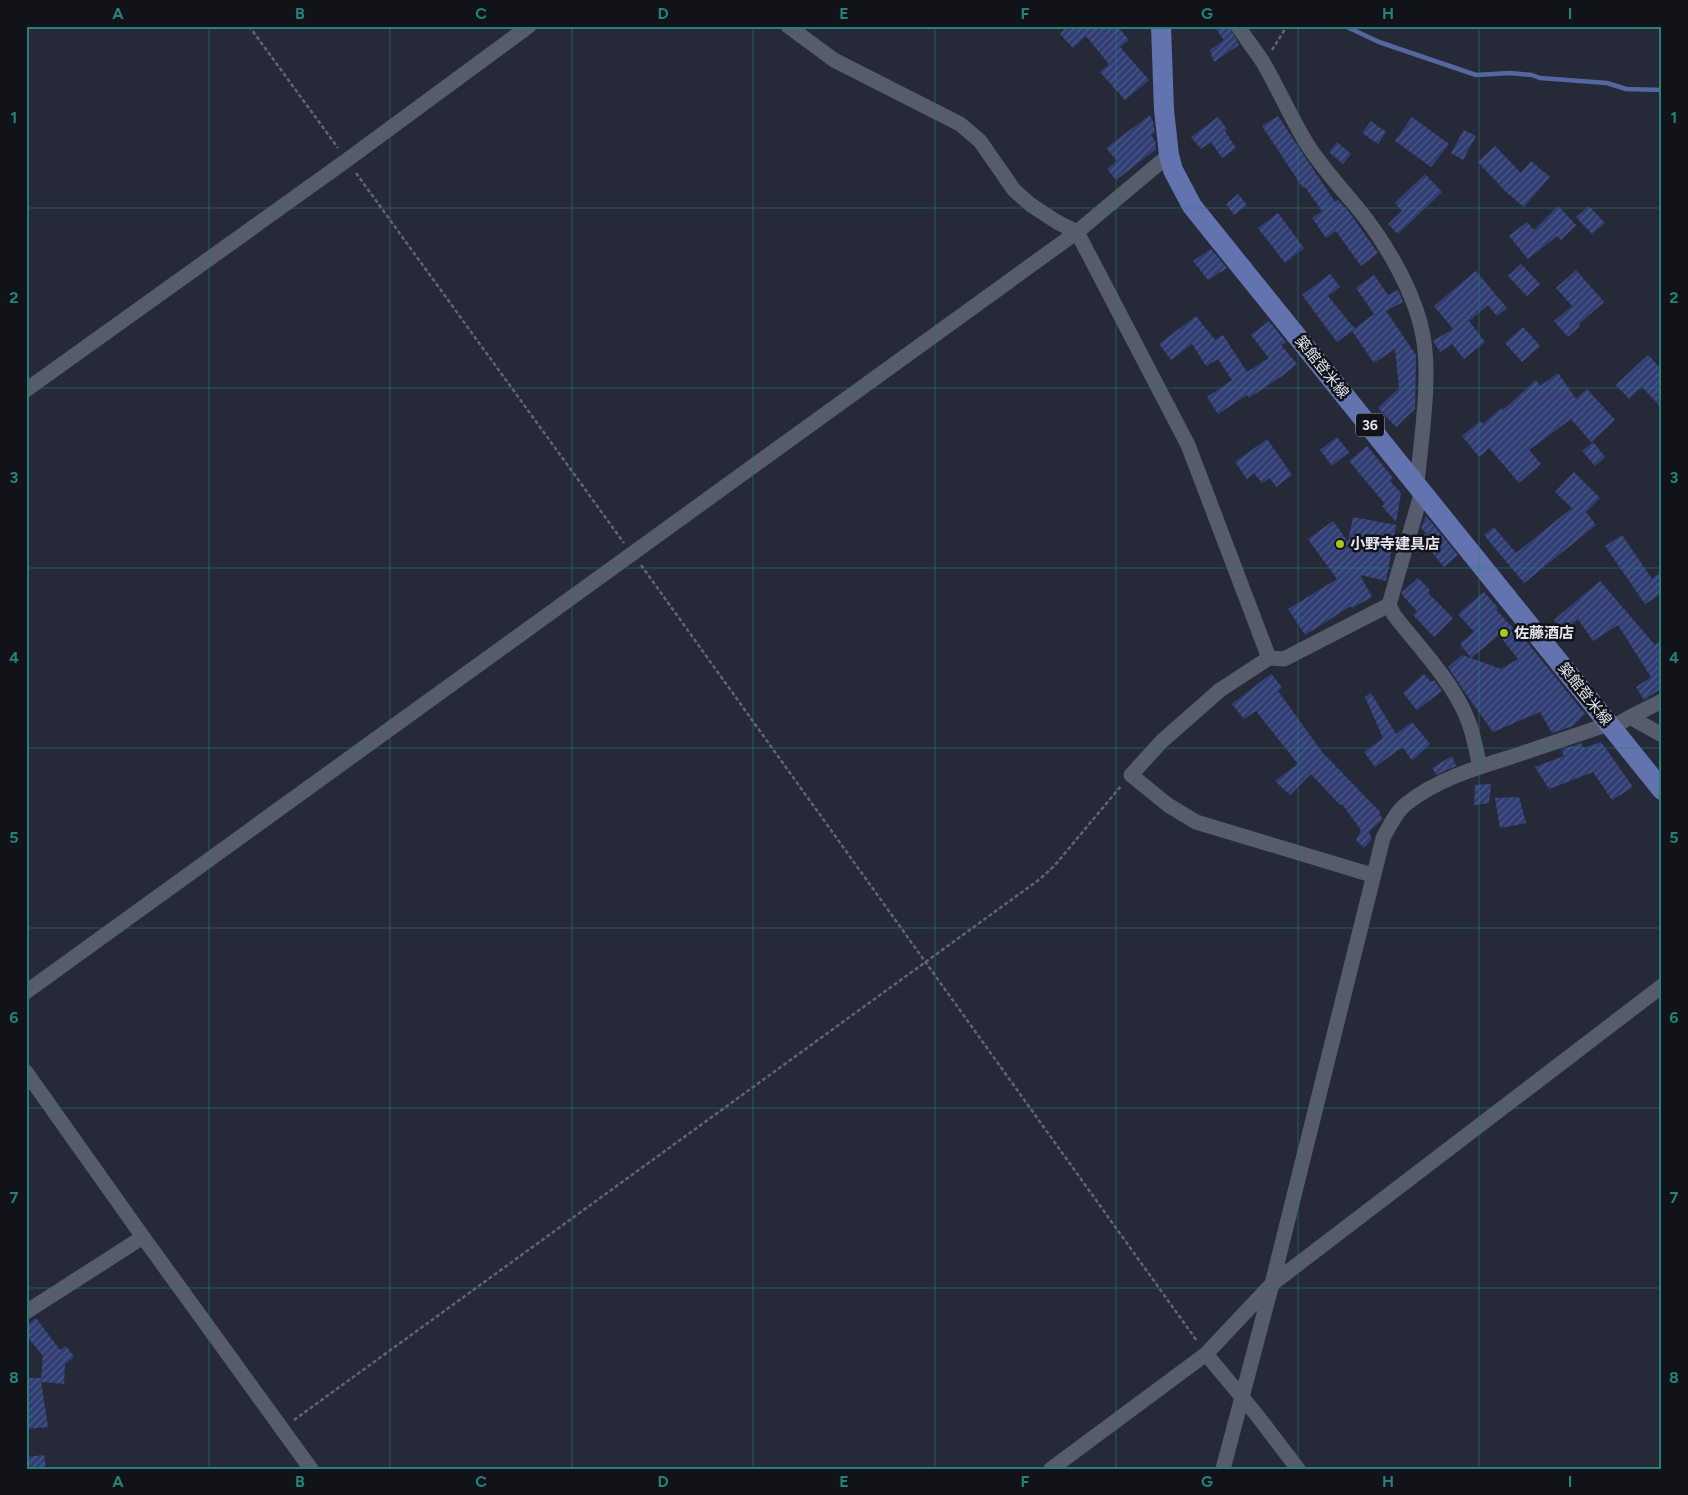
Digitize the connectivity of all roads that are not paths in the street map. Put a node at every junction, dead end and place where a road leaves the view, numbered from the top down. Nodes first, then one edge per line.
1 (529, 26) edge
2 (788, 26) edge
3 (1161, 26) edge
4 (1238, 26) edge
5 (1169, 155) junction
6 (1077, 232) junction
7 (26, 390) edge
8 (1420, 487) junction
9 (1389, 605) junction
10 (1270, 658) junction
11 (1662, 701) edge
12 (1630, 717) junction
13 (1610, 726) junction
14 (1662, 735) edge
15 (1480, 767) junction
16 (1662, 790) edge
17 (1372, 875) junction
18 (1662, 986) edge
19 (26, 992) edge
20 (26, 1072) edge
21 (143, 1237) junction
22 (1272, 1284) junction
23 (26, 1312) edge
24 (1206, 1354) junction
25 (1242, 1399) junction
26 (311, 1469) edge
27 (1051, 1469) edge
28 (1223, 1469) edge
29 (1298, 1469) edge

1 - 7 street
2 - 6 street
3 - 5 main road, 築館登米線 / 36
4 - 8 street
5 - 6 street
5 - 8 main road, 築館登米線 / 36
6 - 10 street
6 - 19 street
8 - 9 street
8 - 13 main road, 築館登米線 / 36
9 - 10 street
9 - 15 street
10 - 17 street
11 - 12 street
12 - 13 street
12 - 14 street
13 - 15 street
13 - 16 main road, 築館登米線 / 36
15 - 17 street
17 - 22 street
18 - 22 street
20 - 21 street
21 - 23 street
21 - 26 street
22 - 24 street
22 - 25 street
24 - 25 street
24 - 27 street
25 - 28 street
25 - 29 street

